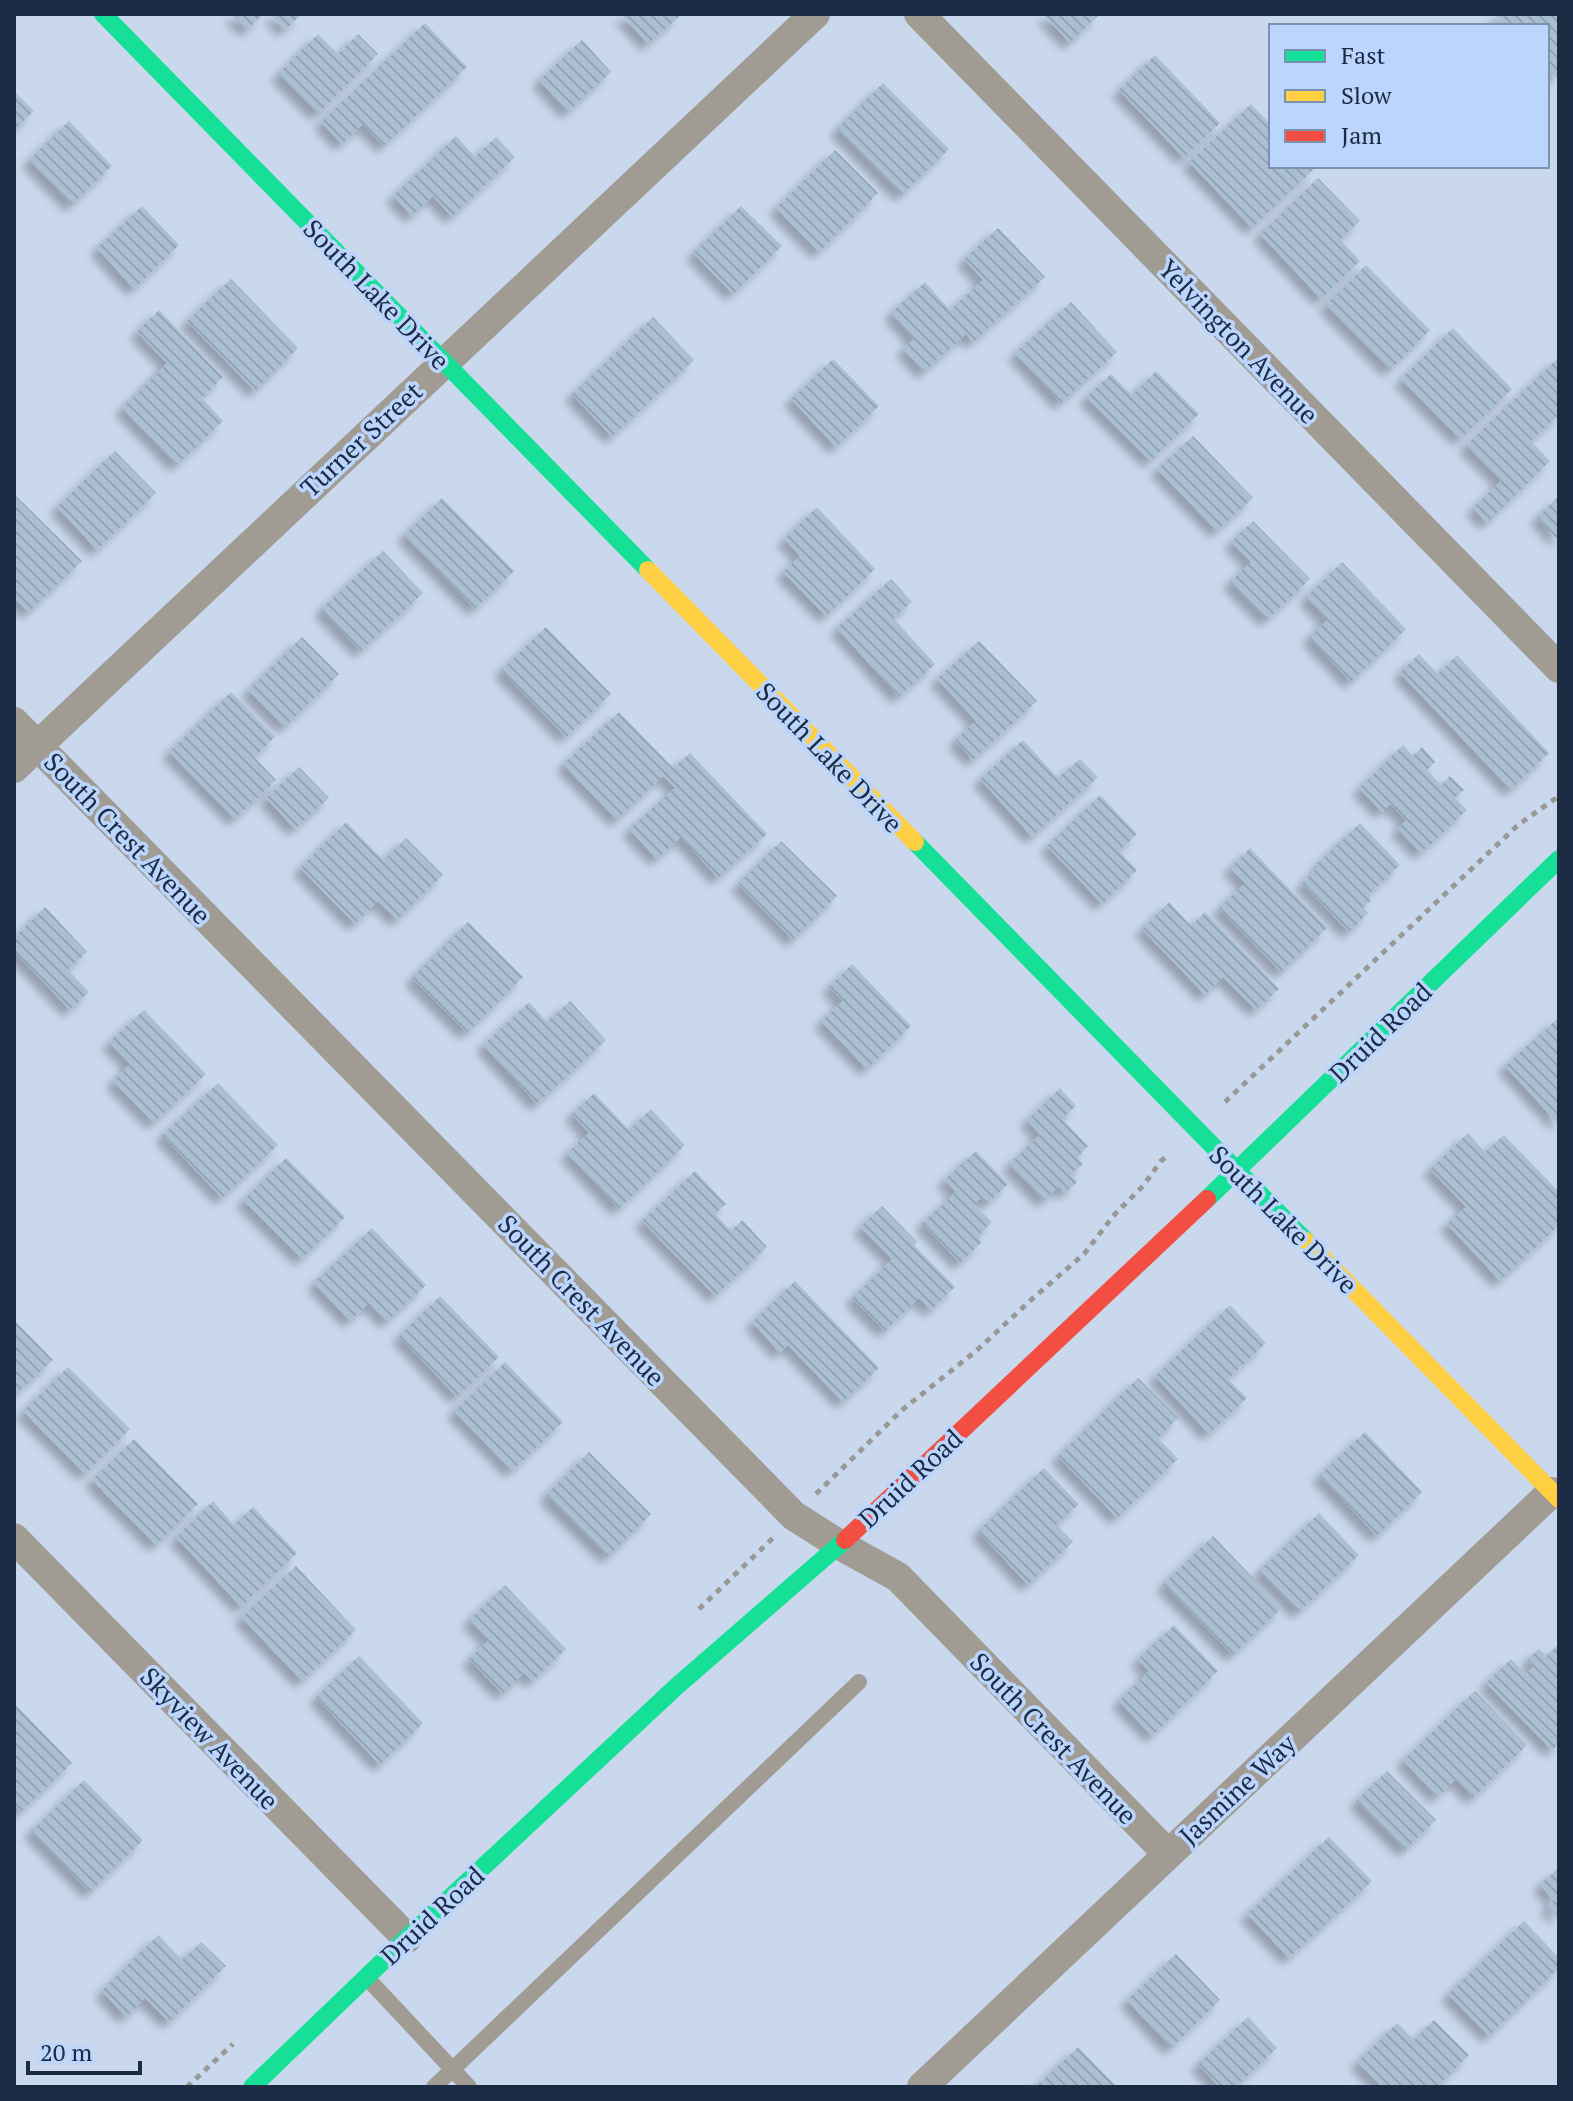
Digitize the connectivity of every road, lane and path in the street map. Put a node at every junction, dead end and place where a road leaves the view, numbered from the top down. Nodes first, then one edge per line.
1 (103, 14) edge
2 (815, 14) edge
3 (919, 14) edge
4 (443, 362) junction
5 (1559, 668) edge
6 (14, 722) edge
7 (37, 746) junction
8 (14, 768) edge
9 (1559, 859) edge
10 (1237, 1171) junction
11 (1556, 1495) edge
12 (14, 1538) edge
13 (840, 1545) junction
14 (859, 1682) dead end
15 (1168, 1854) junction
16 (407, 1938) junction
17 (366, 1976) junction
18 (453, 2069) junction
19 (252, 2087) edge
20 (434, 2087) edge
21 (469, 2087) edge
22 (922, 2087) edge

1 - 4 street, South Lake Drive
2 - 4 street, Turner Street
3 - 5 street, Yelvington Avenue
4 - 7 street, Turner Street
4 - 10 street, South Lake Drive
6 - 7 street, South Crest Avenue
7 - 8 street, Turner Street
7 - 13 street, South Crest Avenue
9 - 10 street, Druid Road
10 - 11 street, South Lake Drive
10 - 13 street, Druid Road
11 - 15 street, Jasmine Way
12 - 16 street, Skyview Avenue
13 - 15 street, South Crest Avenue
13 - 16 street, Druid Road
14 - 18 lane
15 - 22 street, Jasmine Way
16 - 17 street, Druid Road
17 - 18 lane
17 - 19 street, Druid Road
18 - 20 lane
18 - 21 lane

